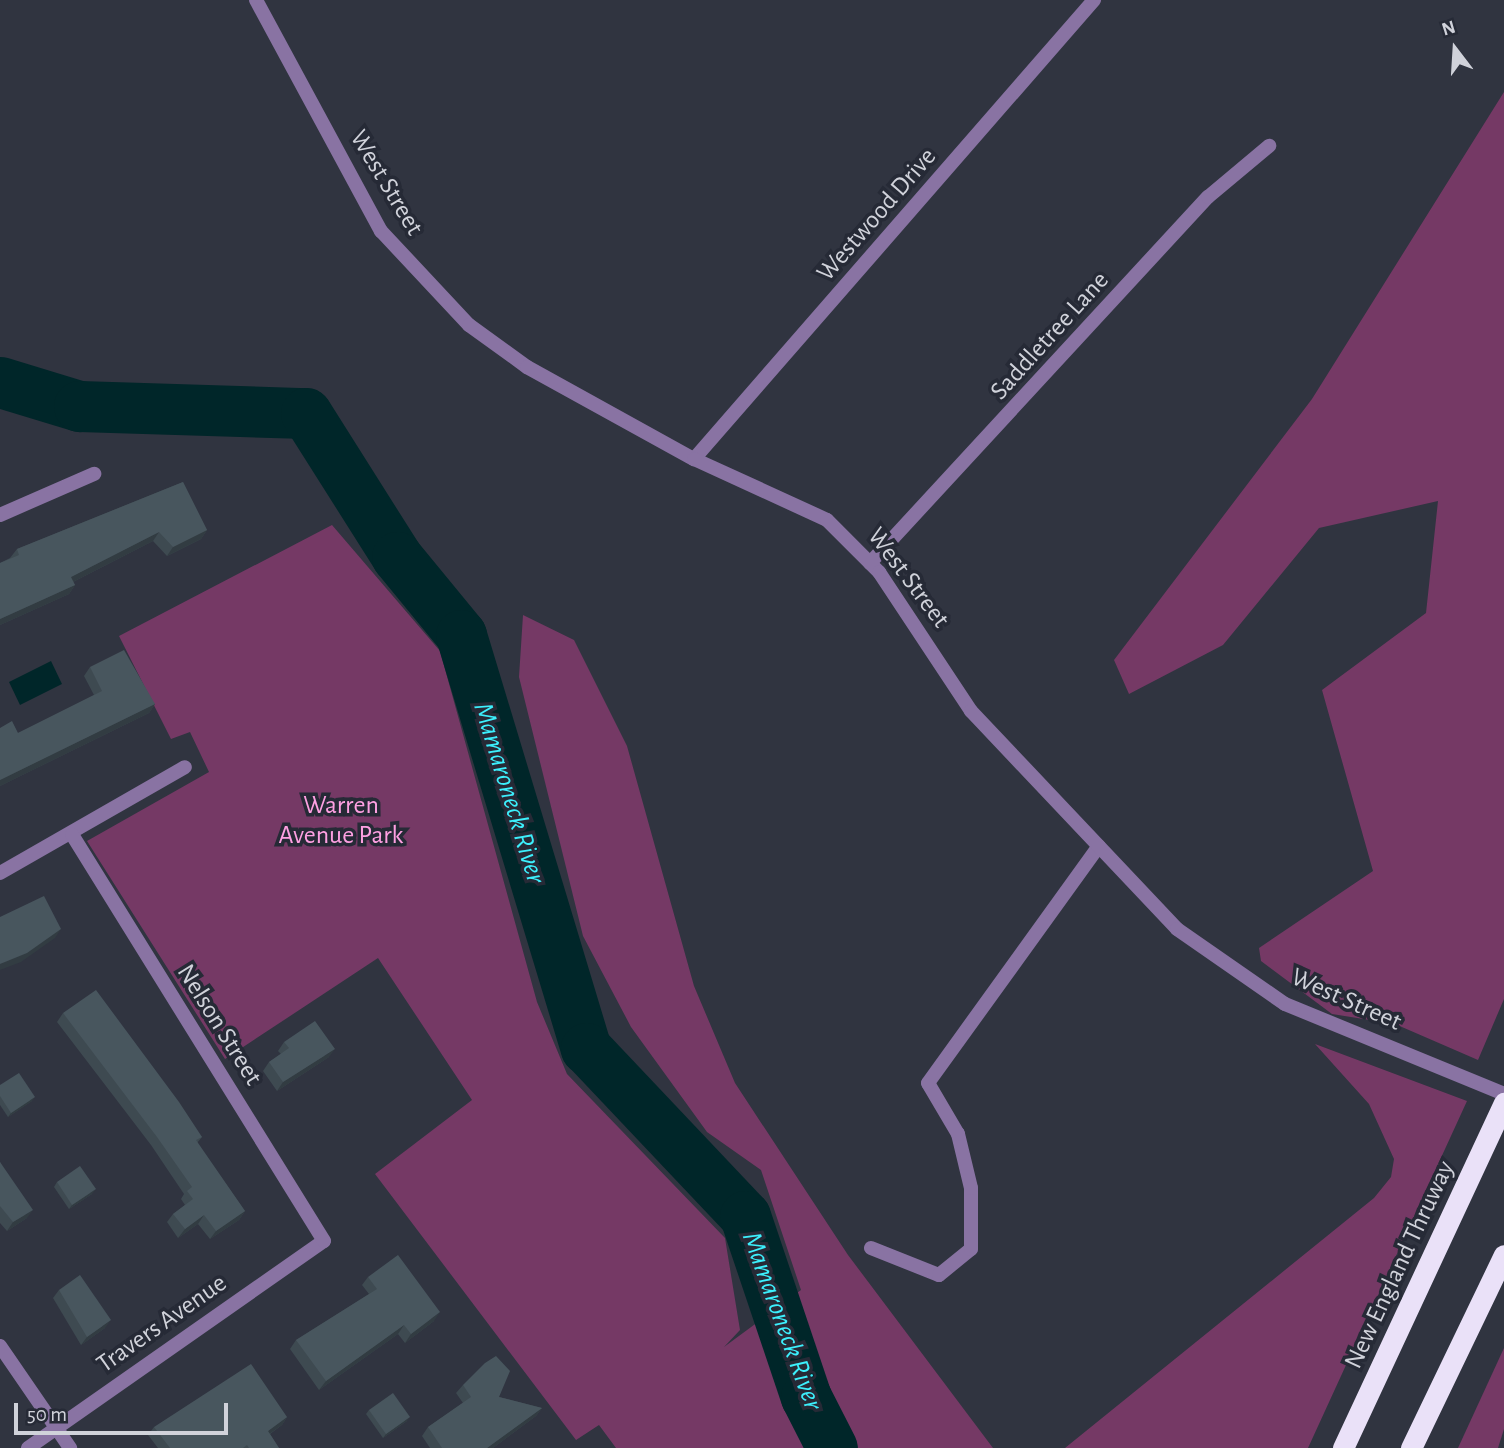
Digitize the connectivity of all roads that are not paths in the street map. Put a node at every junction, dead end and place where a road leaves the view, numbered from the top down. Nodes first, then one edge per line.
1 (256, 0) edge
2 (1094, 0) edge
3 (1269, 146) dead end
4 (694, 459) junction
5 (94, 474) dead end
6 (0, 515) edge
7 (870, 563) junction
8 (185, 767) dead end
9 (72, 835) junction
10 (1099, 846) junction
11 (0, 873) edge
12 (1504, 1094) edge
13 (1504, 1102) edge
14 (324, 1241) joint
15 (871, 1248) dead end
16 (1504, 1255) edge
17 (0, 1346) edge
18 (56, 1428) junction
19 (28, 1448) edge
20 (70, 1448) edge
21 (1343, 1448) edge
22 (1411, 1448) edge

1 - 4 street, West Street
2 - 4 street, Westwood Drive
3 - 7 street, Saddletree Lane
4 - 7 street, West Street
5 - 6 street
7 - 10 street, West Street
8 - 9 street
9 - 11 street
9 - 14 street, Nelson Street
10 - 12 street, West Street
10 - 15 street
13 - 21 highway, New England Thruway
14 - 18 street, Travers Avenue
16 - 22 highway
17 - 18 street
18 - 19 street, Travers Avenue
18 - 20 street

